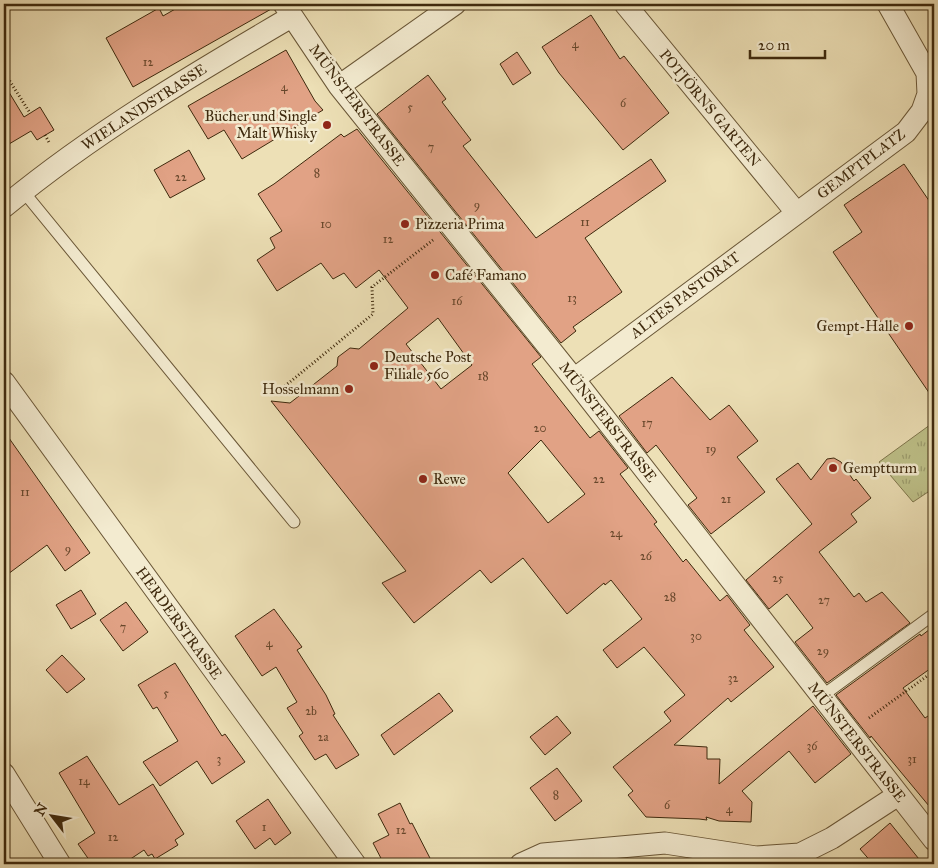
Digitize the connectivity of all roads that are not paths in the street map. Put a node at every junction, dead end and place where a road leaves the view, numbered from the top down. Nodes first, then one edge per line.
1 (456, 4) edge
2 (625, 4) edge
3 (888, 4) edge
4 (288, 10) edge
5 (339, 86) junction
6 (928, 114) edge
7 (23, 191) junction
8 (4, 207) edge
9 (796, 212) junction
10 (574, 378) junction
11 (4, 382) edge
12 (294, 522) dead end
13 (934, 614) edge
14 (822, 696) junction
15 (4, 774) edge
16 (898, 795) junction
17 (934, 840) edge
18 (60, 864) edge
19 (355, 864) edge
20 (521, 864) edge

1 - 5 street
2 - 9 street, POTJÖRNS GARTEN
3 - 6 street
4 - 5 street, MÜNSTERSTRASSE
4 - 7 street, WIELANDSTRASSE
5 - 10 street, MÜNSTERSTRASSE
6 - 9 street, GEMPTPLATZ
7 - 8 street, WIELANDSTRASSE
7 - 12 lane
9 - 10 street, ALTES PASTORAT
10 - 14 street, MÜNSTERSTRASSE
11 - 19 street, HERDERSTRASSE
13 - 14 lane
14 - 16 street, MÜNSTERSTRASSE
15 - 18 street
16 - 17 street, MÜNSTERSTRASSE
16 - 20 street

